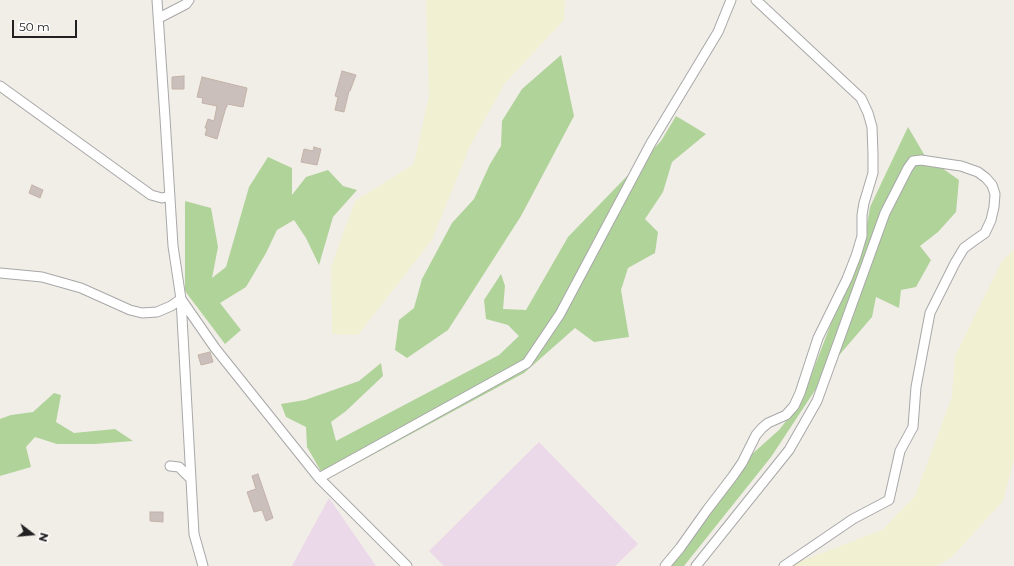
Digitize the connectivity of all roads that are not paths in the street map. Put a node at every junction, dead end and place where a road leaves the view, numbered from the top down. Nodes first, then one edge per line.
1 (157, 0) edge
2 (189, 0) edge
3 (731, 0) edge
4 (756, 0) edge
5 (159, 18) junction
6 (0, 86) edge
7 (170, 196) junction
8 (0, 273) edge
9 (181, 299) junction
10 (170, 466) dead end
11 (319, 478) junction
12 (191, 479) junction
13 (203, 566) edge
14 (407, 566) edge
15 (665, 566) edge
16 (696, 566) edge
17 (784, 566) edge

1 - 5 street
2 - 5 street
3 - 11 street
4 - 15 street
5 - 7 street
6 - 7 street
7 - 9 street
8 - 9 street
9 - 11 street
9 - 12 street
10 - 12 street
11 - 14 street
12 - 13 street
16 - 17 street

